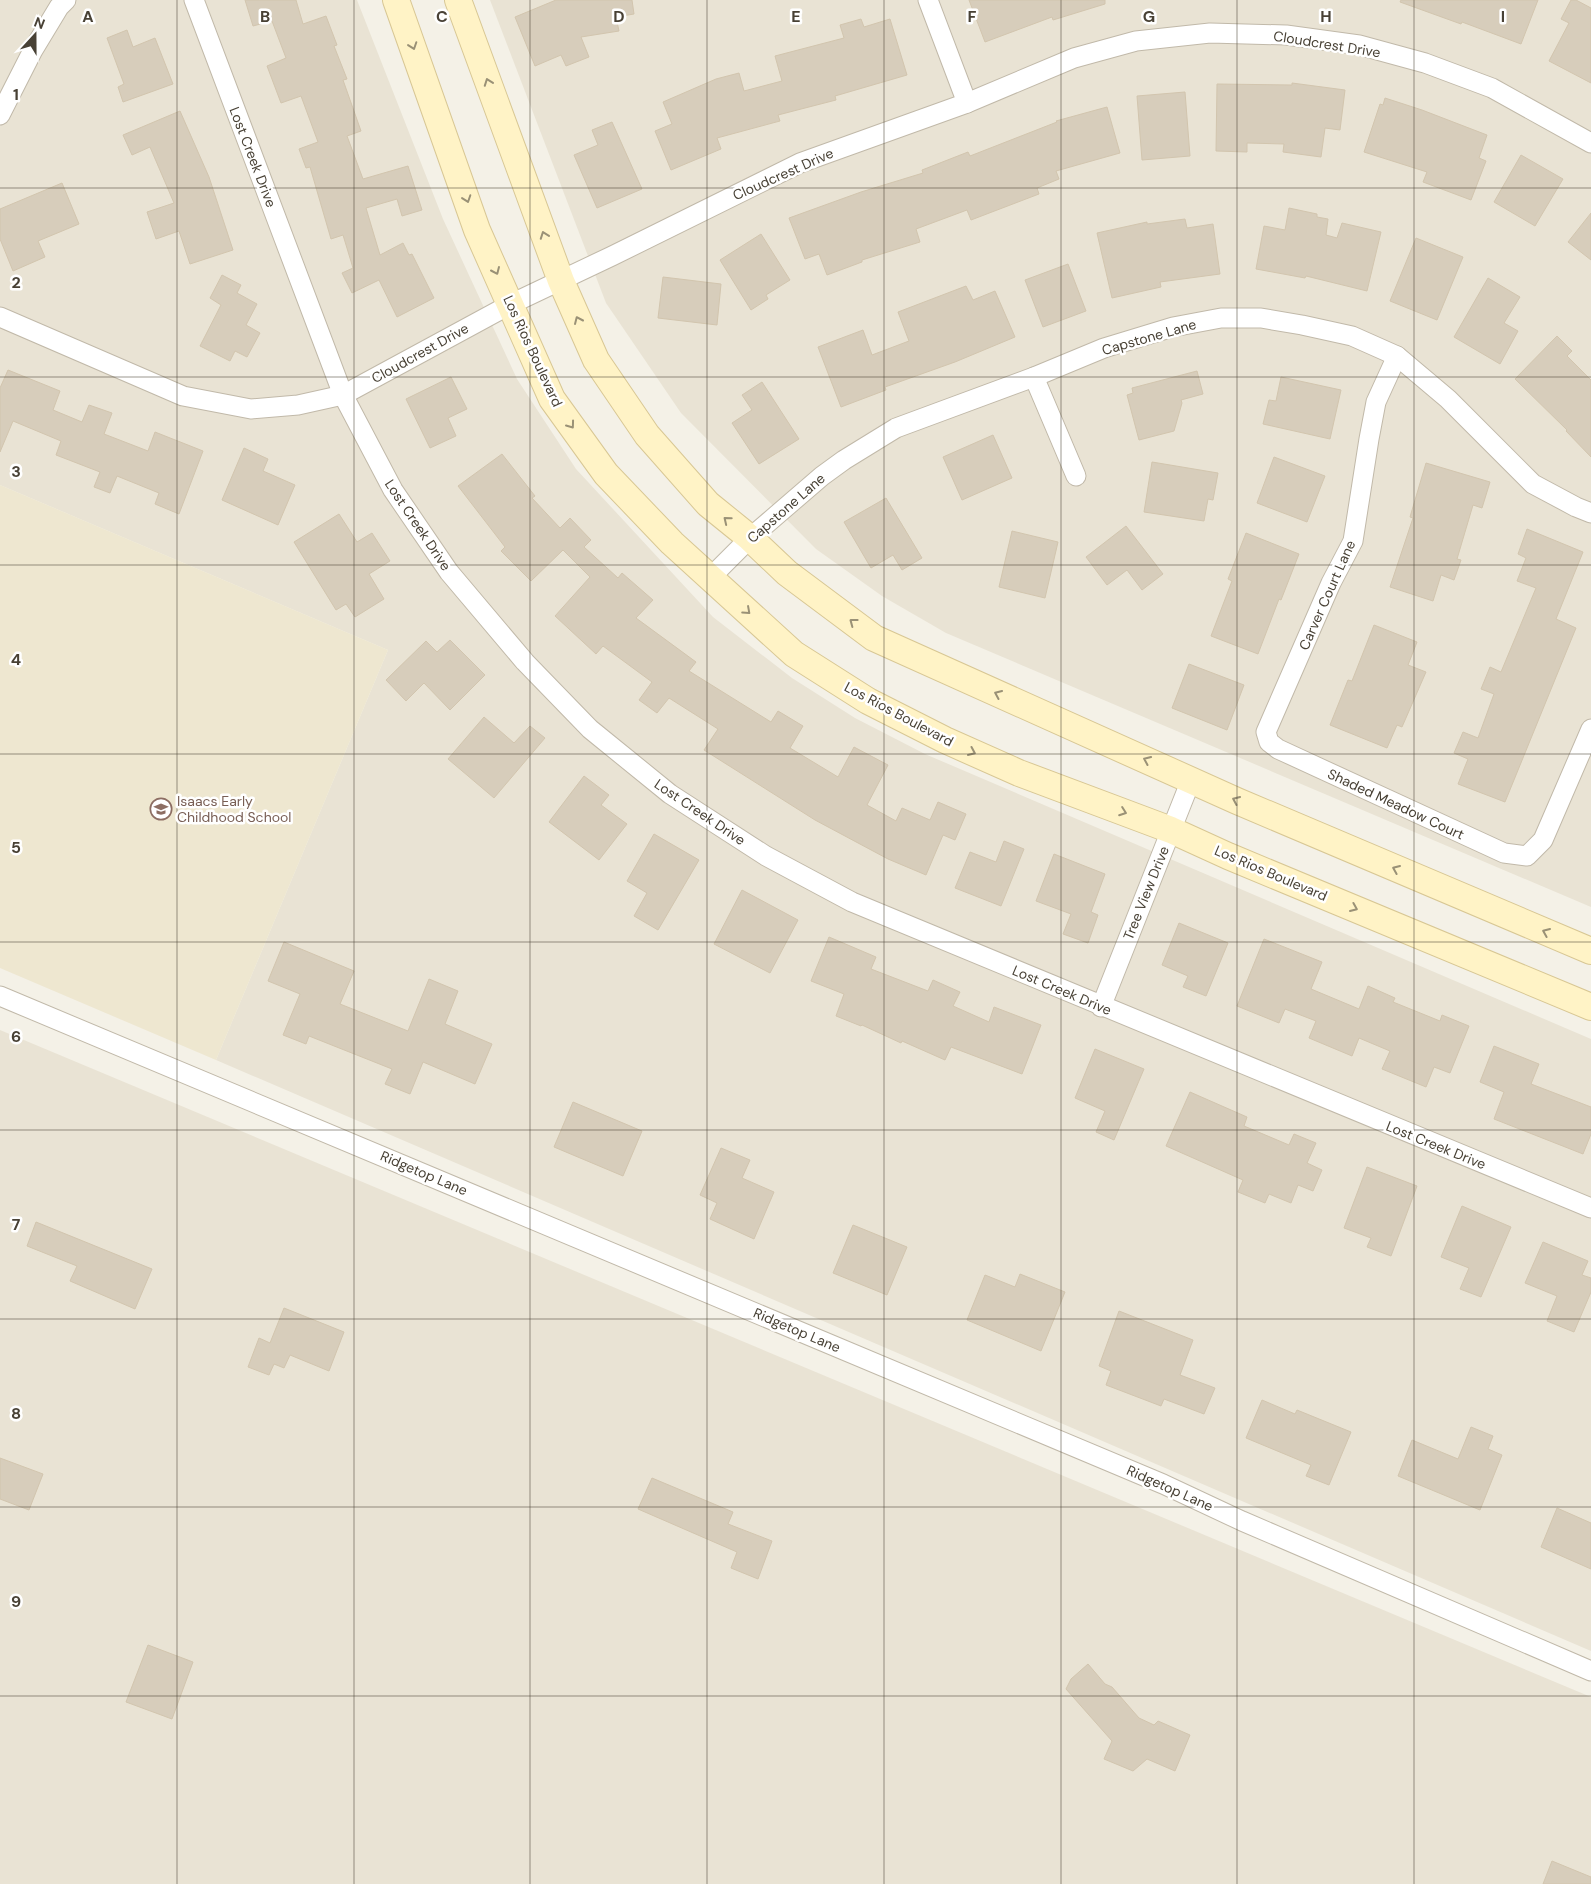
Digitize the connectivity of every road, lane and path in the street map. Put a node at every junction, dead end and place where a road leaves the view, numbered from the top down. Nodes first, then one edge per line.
1 (66, 0) edge
2 (194, 0) edge
3 (396, 0) edge
4 (458, 0) edge
5 (928, 0) edge
6 (967, 103) junction
7 (0, 115) edge
8 (1591, 143) edge
9 (561, 281) junction
10 (511, 304) junction
11 (0, 317) edge
12 (1396, 356) junction
13 (1034, 377) junction
14 (343, 396) junction
15 (1076, 476) dead end
16 (1591, 513) edge
17 (750, 538) junction
18 (710, 578) junction
19 (1591, 730) edge
20 (1269, 742) joint
21 (1191, 780) junction
22 (1171, 830) junction
23 (1591, 951) edge
24 (0, 996) edge
25 (1101, 1007) junction
26 (1591, 1007) edge
27 (1591, 1208) edge
28 (1591, 1671) edge

1 - 7 street
2 - 14 street, Lost Creek Drive
3 -> 10 main road, Los Rios Boulevard
9 -> 4 main road
5 - 6 street
6 - 8 street, Cloudcrest Drive
6 - 9 street, Cloudcrest Drive
9 - 10 street, Cloudcrest Drive
17 -> 9 main road
10 - 14 street, Cloudcrest Drive
10 -> 18 main road, Los Rios Boulevard
11 - 14 street, Cloudcrest Drive
12 - 13 street, Capstone Lane
12 - 16 street, Capstone Lane
12 - 20 street, Carver Court Lane
13 - 15 street
13 - 17 street, Capstone Lane
14 - 25 street, Lost Creek Drive
17 - 18 street, Capstone Lane
21 -> 17 main road
18 -> 22 main road, Los Rios Boulevard
19 - 20 street, Shaded Meadow Court
21 - 22 street, Tree View Drive
23 -> 21 main road
22 - 25 street, Tree View Drive
22 -> 26 main road, Los Rios Boulevard
24 - 28 street, Ridgetop Lane
25 - 27 street, Lost Creek Drive

